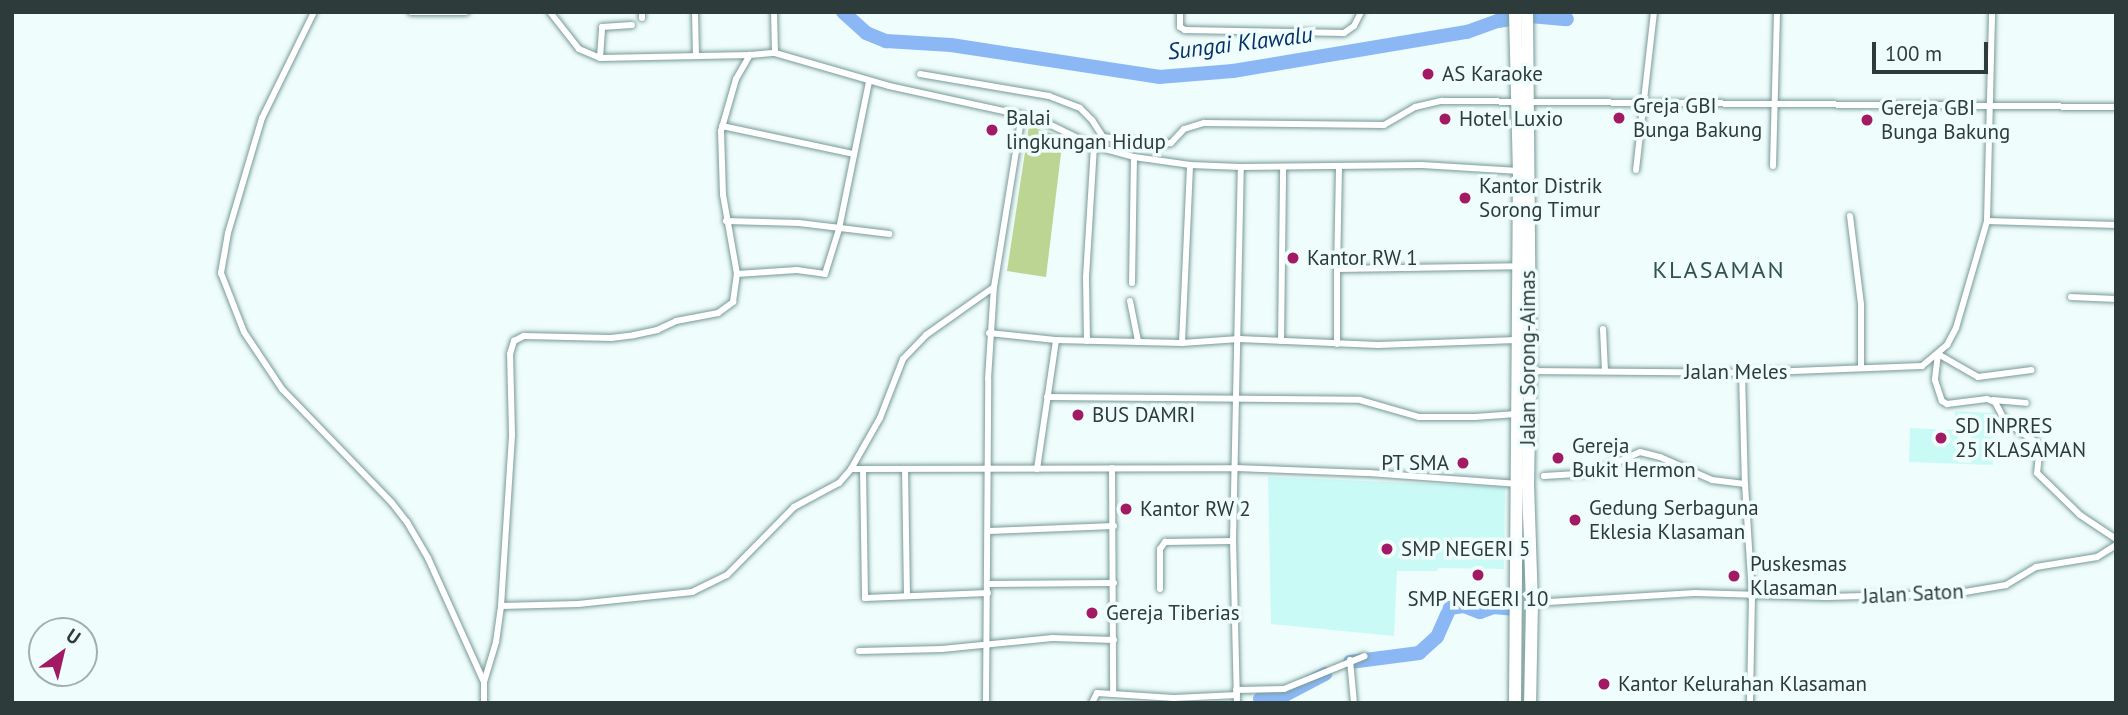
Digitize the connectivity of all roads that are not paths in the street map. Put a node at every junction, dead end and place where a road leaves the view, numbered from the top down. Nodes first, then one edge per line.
1 (314, 12) edge
2 (411, 12) edge
3 (466, 12) edge
4 (550, 12) edge
5 (695, 12) edge
6 (774, 12) edge
7 (1180, 12) edge
8 (1361, 12) edge
9 (1515, 12) edge
10 (1527, 12) edge
11 (1654, 12) edge
12 (1777, 12) edge
13 (1992, 12) edge
14 (632, 24) dead end
15 (1520, 36) junction
16 (775, 53) junction
17 (750, 55) junction
18 (696, 56) junction
19 (600, 58) junction
20 (920, 74) dead end
21 (869, 81) junction
22 (1521, 100) junction
23 (1644, 101) junction
24 (1775, 103) junction
25 (1991, 105) junction
26 (2116, 107) edge
27 (1022, 115) junction
28 (722, 126) junction
29 (1094, 146) junction
30 (854, 154) junction
31 (1134, 157) junction
32 (1190, 165) junction
33 (1773, 166) dead end
34 (1241, 167) junction
35 (1283, 168) junction
36 (1339, 168) junction
37 (1636, 170) dead end
38 (1519, 171) junction
39 (1850, 216) dead end
40 (726, 221) junction
41 (1986, 221) junction
42 (2116, 226) edge
43 (839, 229) junction
44 (890, 234) dead end
45 (1518, 266) junction
46 (1338, 269) junction
47 (737, 274) junction
48 (1132, 283) dead end
49 (994, 287) junction
50 (2071, 298) dead end
51 (2116, 299) edge
52 (1130, 301) dead end
53 (1603, 329) dead end
54 (989, 333) junction
55 (1056, 340) junction
56 (1239, 340) junction
57 (1517, 340) junction
58 (1087, 341) junction
59 (1138, 341) junction
60 (1281, 341) junction
61 (1182, 343) junction
62 (1337, 344) junction
63 (1937, 354) junction
64 (1861, 368) junction
65 (1530, 370) junction
66 (2032, 370) dead end
67 (1605, 371) junction
68 (1742, 373) junction
69 (1047, 397) junction
70 (1238, 397) junction
71 (1991, 400) junction
72 (2026, 403) dead end
73 (1516, 414) junction
74 (1112, 468) junction
75 (1236, 468) junction
76 (851, 469) junction
77 (863, 469) junction
78 (905, 469) junction
79 (988, 469) junction
80 (1037, 469) junction
81 (1544, 476) dead end
82 (1522, 484) junction
83 (1745, 484) junction
84 (1114, 526) junction
85 (989, 531) junction
86 (2116, 539) edge
87 (1233, 541) junction
88 (2116, 545) edge
89 (1114, 583) junction
90 (988, 584) junction
91 (1160, 589) dead end
92 (988, 593) junction
93 (907, 596) junction
94 (1752, 596) junction
95 (1532, 603) junction
96 (501, 606) junction
97 (1114, 640) junction
98 (988, 645) junction
99 (859, 651) dead end
100 (1364, 656) dead end
101 (1351, 663) junction
102 (484, 682) junction
103 (1113, 694) junction
104 (1237, 696) edge
105 (484, 703) edge
106 (986, 703) edge
107 (1092, 703) edge
108 (1354, 703) edge
109 (1515, 703) edge
110 (1530, 703) edge
111 (1751, 703) edge

1 - 102 street
2 - 3 street
4 - 19 street
5 - 18 street
6 - 16 street
7 - 8 street
9 - 15 highway
10 - 15 highway, Jalan Sorong-Aimas
11 - 23 street
12 - 24 street
13 - 25 street
14 - 19 street
15 - 22 highway, Jalan Sorong-Aimas
16 - 17 street
16 - 21 street
17 - 18 street
17 - 28 street
18 - 19 street
20 - 22 street
21 - 27 street
21 - 30 street
22 - 23 street
22 - 38 highway, Jalan Sorong-Aimas
22 - 65 highway, Jalan Sorong-Aimas
23 - 24 street
23 - 37 street
24 - 25 street
24 - 33 street
25 - 26 street
25 - 41 street
27 - 29 street
27 - 49 street
28 - 30 street
28 - 40 street
29 - 31 street
29 - 58 street
30 - 43 street
31 - 32 street
31 - 48 street
32 - 34 street
32 - 61 street
34 - 35 street
34 - 56 street
35 - 36 street
35 - 60 street
36 - 38 street
36 - 46 street
38 - 45 highway, Jalan Sorong-Aimas
39 - 64 street
40 - 43 street
40 - 47 street
41 - 42 street
41 - 63 street
43 - 44 street
43 - 47 street
45 - 46 street
45 - 57 highway, Jalan Sorong-Aimas
46 - 62 street
47 - 96 street
49 - 54 street
49 - 76 street
50 - 51 street
52 - 59 street
53 - 67 street
54 - 55 street
54 - 79 street
55 - 58 street
55 - 69 street
56 - 60 street
56 - 61 street
56 - 70 street
57 - 62 street
57 - 73 highway, Jalan Sorong-Aimas
58 - 59 street
59 - 61 street
60 - 62 street
63 - 64 street, Jalan Meles
63 - 66 street
63 - 71 street
64 - 68 street, Jalan Meles
65 - 67 street, Jalan Meles
65 - 82 highway, Jalan Sorong-Aimas
67 - 68 street, Jalan Meles
68 - 83 street
69 - 70 street
69 - 80 street
70 - 73 street
70 - 75 street
71 - 72 street
71 - 86 street
73 - 82 highway, Jalan Sorong-Aimas
74 - 75 street
74 - 80 street
74 - 84 street
75 - 82 street
75 - 87 street
76 - 77 street
76 - 96 street
77 - 78 street
77 - 93 street
78 - 79 street
78 - 93 street
79 - 80 street
79 - 85 street
81 - 83 street
82 - 95 highway, Jalan Sorong-Aimas
82 - 109 highway, Jalan Sorong-Aimas
83 - 94 street
84 - 85 street
84 - 89 street
85 - 90 street
87 - 91 street
87 - 104 street
88 - 94 street, Jalan Saton
89 - 90 street
89 - 97 street
90 - 92 street
92 - 93 street
92 - 98 street
94 - 95 street, Jalan Saton
94 - 111 street
95 - 110 highway, Jalan Sorong-Aimas
96 - 102 street
97 - 98 street
97 - 103 street
98 - 99 street
98 - 106 street
100 - 101 street
101 - 104 street
101 - 108 street
102 - 105 street
103 - 104 street
103 - 107 street

